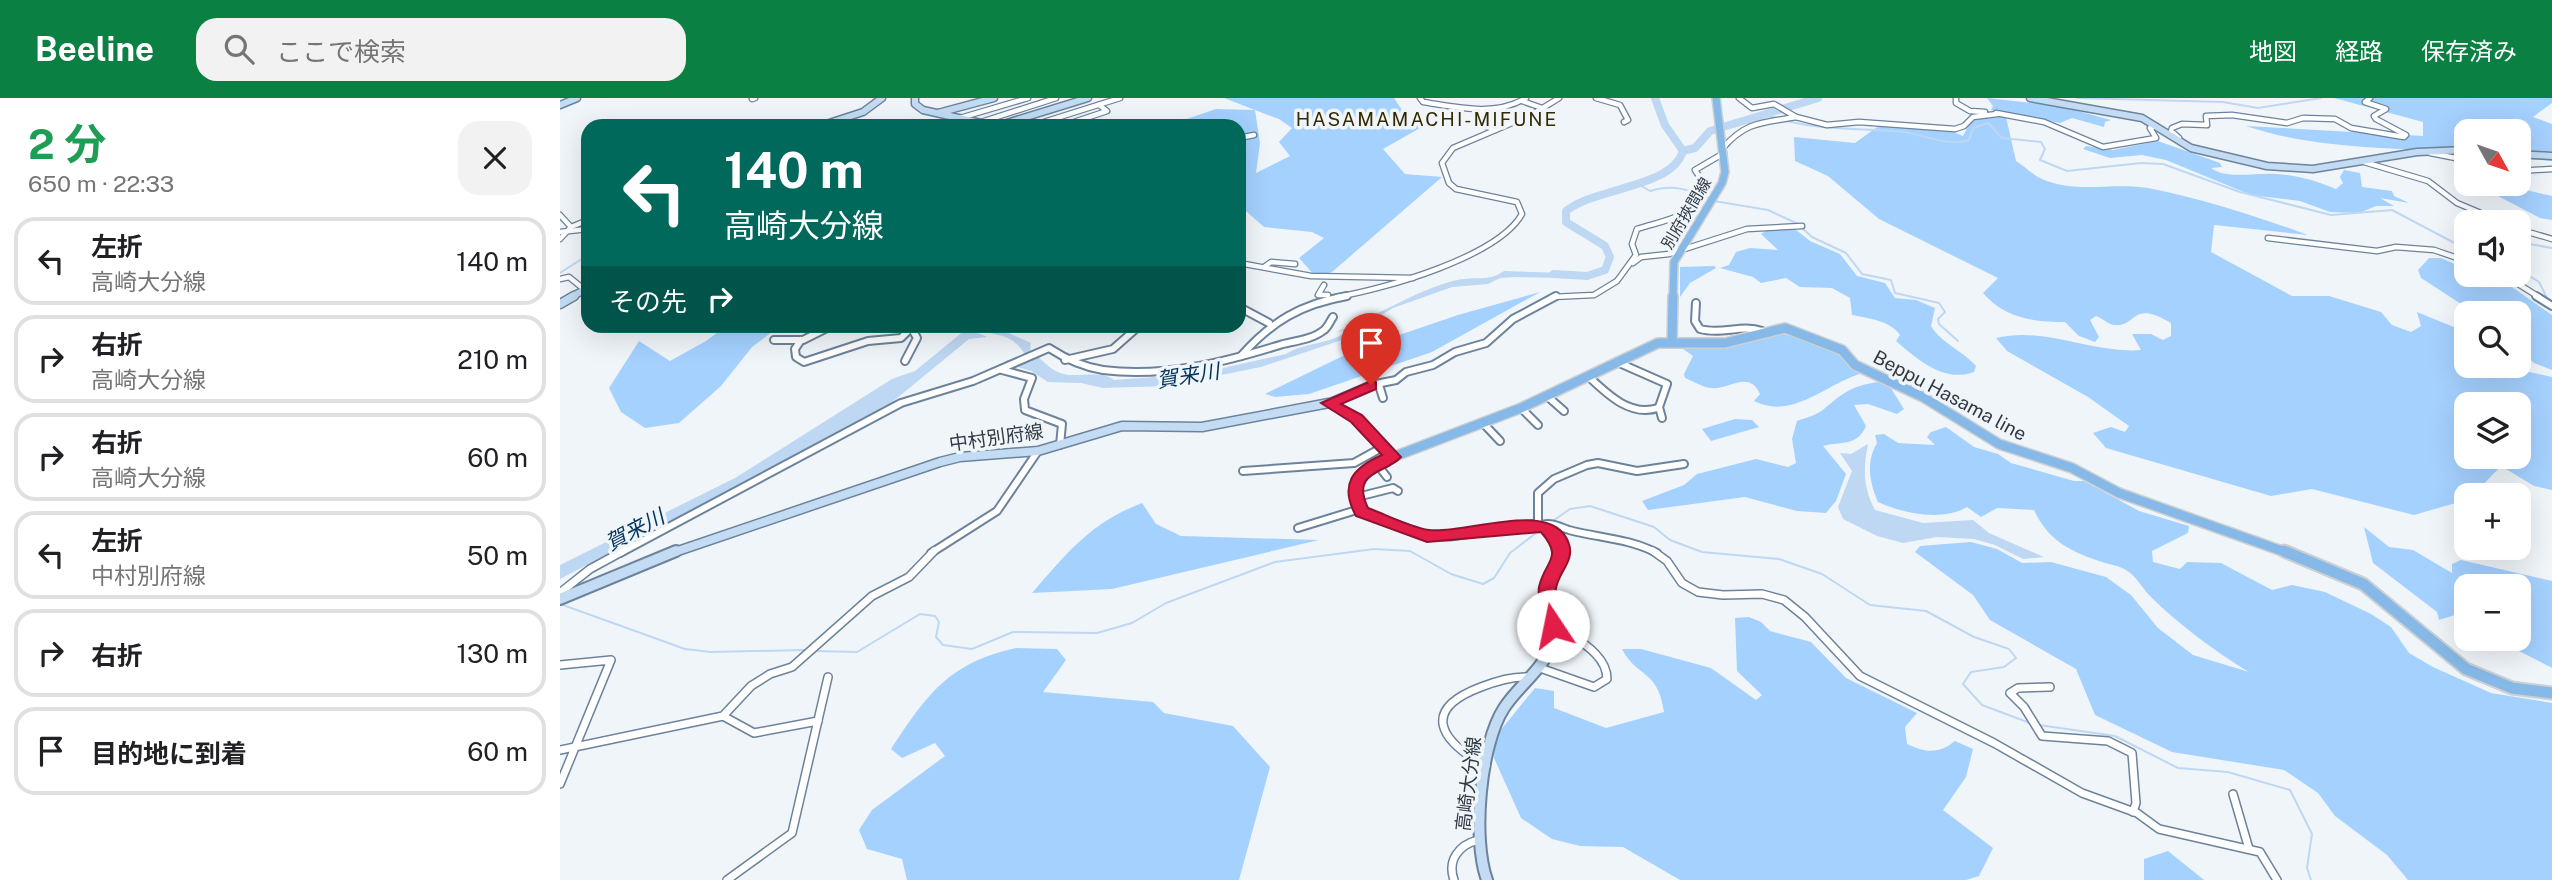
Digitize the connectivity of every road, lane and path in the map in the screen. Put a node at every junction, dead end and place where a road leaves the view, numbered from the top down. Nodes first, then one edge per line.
1 (574, 98) edge
2 (882, 98) edge
3 (915, 98) edge
4 (994, 98) edge
5 (1029, 98) edge
6 (1056, 98) edge
7 (1120, 98) edge
8 (1420, 98) edge
9 (1559, 98) edge
10 (1596, 98) edge
11 (1716, 98) edge
12 (1739, 98) edge
13 (1955, 98) edge
14 (2030, 98) edge
15 (2370, 98) edge
16 (1083, 99) edge
17 (1524, 99) edge
18 (560, 104) edge
19 (1037, 104) junction
20 (1099, 105) junction
21 (1090, 107) junction
22 (1542, 108) junction
23 (1481, 110) junction
24 (937, 113) junction
25 (1997, 114) junction
26 (1796, 117) junction
27 (960, 118) junction
28 (842, 119) edge
29 (964, 119) edge
30 (988, 119) edge
31 (1019, 119) edge
32 (1057, 119) edge
33 (1083, 119) edge
34 (1624, 122) dead end
35 (2155, 125) junction
36 (1495, 130) junction
37 (1254, 135) dead end
38 (1246, 137) edge
39 (1723, 147) junction
40 (2191, 148) junction
41 (2439, 150) junction
42 (2454, 150) edge
43 (2417, 152) junction
44 (2531, 155) edge
45 (2552, 156) edge
46 (2451, 157) junction
47 (2454, 158) edge
48 (2364, 162) junction
49 (2552, 169) edge
50 (2531, 170) edge
51 (2474, 210) edge
52 (560, 215) edge
53 (581, 223) edge
54 (1802, 226) dead end
55 (570, 228) junction
56 (581, 229) edge
57 (560, 232) edge
58 (2531, 233) edge
59 (2268, 238) dead end
60 (560, 239) edge
61 (2552, 239) edge
62 (1679, 249) junction
63 (2454, 257) edge
64 (1246, 263) edge
65 (1295, 264) dead end
66 (1264, 267) junction
67 (1626, 270) junction
68 (1418, 278) junction
69 (560, 279) edge
70 (1324, 285) dead end
71 (2523, 287) edge
72 (581, 288) edge
73 (581, 294) edge
74 (1340, 297) junction
75 (1696, 303) dead end
76 (560, 304) edge
77 (2552, 306) edge
78 (1246, 311) edge
79 (1333, 317) dead end
80 (1269, 323) junction
81 (1762, 331) junction
82 (816, 333) edge
83 (906, 333) edge
84 (915, 333) edge
85 (1131, 333) edge
86 (774, 340) dead end
87 (801, 340) junction
88 (1672, 343) junction
89 (1239, 358) junction
90 (1065, 360) junction
91 (905, 361) dead end
92 (1617, 362) junction
93 (1003, 368) junction
94 (1588, 376) junction
95 (1379, 385) junction
96 (1547, 396) junction
97 (1383, 398) dead end
98 (1328, 403) junction
99 (1521, 408) junction
100 (1658, 408) junction
101 (1564, 411) dead end
102 (1662, 418) dead end
103 (1483, 423) junction
104 (1538, 425) dead end
105 (1500, 440) dead end
106 (1060, 445) junction
107 (1383, 447) junction
108 (1038, 451) junction
109 (1393, 457) junction
110 (1376, 463) junction
111 (1684, 464) dead end
112 (1244, 471) dead end
113 (1387, 477) dead end
114 (1398, 491) dead end
115 (1355, 497) junction
116 (1360, 509) junction
117 (1540, 525) junction
118 (1298, 528) dead end
119 (561, 598) edge
120 (1553, 626) junction
121 (560, 665) edge
122 (1540, 668) junction
123 (828, 677) dead end
124 (1531, 677) junction
125 (2050, 687) dead end
126 (2552, 693) edge
127 (723, 716) junction
128 (818, 721) junction
129 (575, 747) junction
130 (560, 750) edge
131 (1486, 766) junction
132 (560, 784) edge
133 (2234, 794) dead end
134 (2133, 811) junction
135 (1478, 840) junction
136 (2249, 849) junction
137 (727, 880) edge
138 (1454, 880) edge
139 (1487, 880) edge
140 (2277, 880) edge

1 - 18 main road
2 - 28 main road
3 - 24 main road
4 - 24 main road
5 - 19 street
5 - 27 street
6 - 19 street
7 - 20 street
8 - 23 street
9 - 22 street
10 - 34 street
11 - 39 main road, 別府挾間線
12 - 26 street
13 - 25 street
14 - 35 main road
15 - 40 street
16 - 21 street
16 - 31 main road
17 - 22 street
17 - 23 street
19 - 30 street
20 - 21 street
20 - 33 street
21 - 32 street
22 - 36 street
23 - 36 street
24 - 27 main road
25 - 26 street
25 - 35 street
26 - 39 street
27 - 29 main road
35 - 40 main road
36 - 68 street
37 - 38 street
39 - 62 main road, 別府挾間線
39 - 67 street
40 - 48 main road
41 - 42 main road
41 - 43 main road
41 - 46 street
43 - 46 street
43 - 48 main road
44 - 45 main road
46 - 47 street
48 - 51 street
49 - 50 street
52 - 55 street
53 - 55 street
54 - 62 street
55 - 56 street
55 - 57 street
55 - 60 street
58 - 61 street
59 - 63 street
62 - 67 street
62 - 88 main road, 別府挾間線
64 - 66 street
65 - 66 street
66 - 68 street
67 - 95 street
68 - 74 street
69 - 72 street
70 - 74 street
71 - 77 street
73 - 76 main road
74 - 80 street
75 - 81 street
78 - 80 street
79 - 89 street
80 - 89 street
81 - 88 main road, Beppu Hasama line
81 - 126 main road, Beppu Hasama line
82 - 87 street
83 - 87 street
84 - 91 street
85 - 90 street
86 - 87 street
88 - 92 main road, Beppu Hasama line
89 - 90 street
90 - 93 street
92 - 94 main road, Beppu Hasama line
92 - 100 street
93 - 106 street
93 - 119 street
94 - 96 main road, Beppu Hasama line
94 - 100 street
95 - 97 street
95 - 98 street
96 - 99 main road, Beppu Hasama line
96 - 101 street
98 - 106 main road, 中村別府線
98 - 107 main road
99 - 103 main road, Beppu Hasama line
99 - 104 street
100 - 102 street
103 - 105 street
103 - 109 main road, Beppu Hasama line
106 - 108 main road, 中村別府線
107 - 109 main road
107 - 112 street
108 - 119 main road, 中村別府線
108 - 127 street
109 - 110 main road
110 - 113 street
110 - 115 main road
111 - 117 street
114 - 115 street
115 - 116 main road
116 - 117 main road
116 - 118 street
117 - 120 main road, 高崎大分線
117 - 134 street
120 - 122 main road, 高崎大分線
120 - 122 street
121 - 129 street
122 - 124 main road, 高崎大分線
123 - 128 street
124 - 131 main road, 高崎大分線
124 - 131 street
125 - 134 street
127 - 128 street
127 - 129 street
128 - 137 street
129 - 130 street
129 - 132 street
131 - 135 main road, 高崎大分線
133 - 136 street
134 - 136 street
135 - 138 street
135 - 139 main road, 高崎大分線
136 - 140 street

